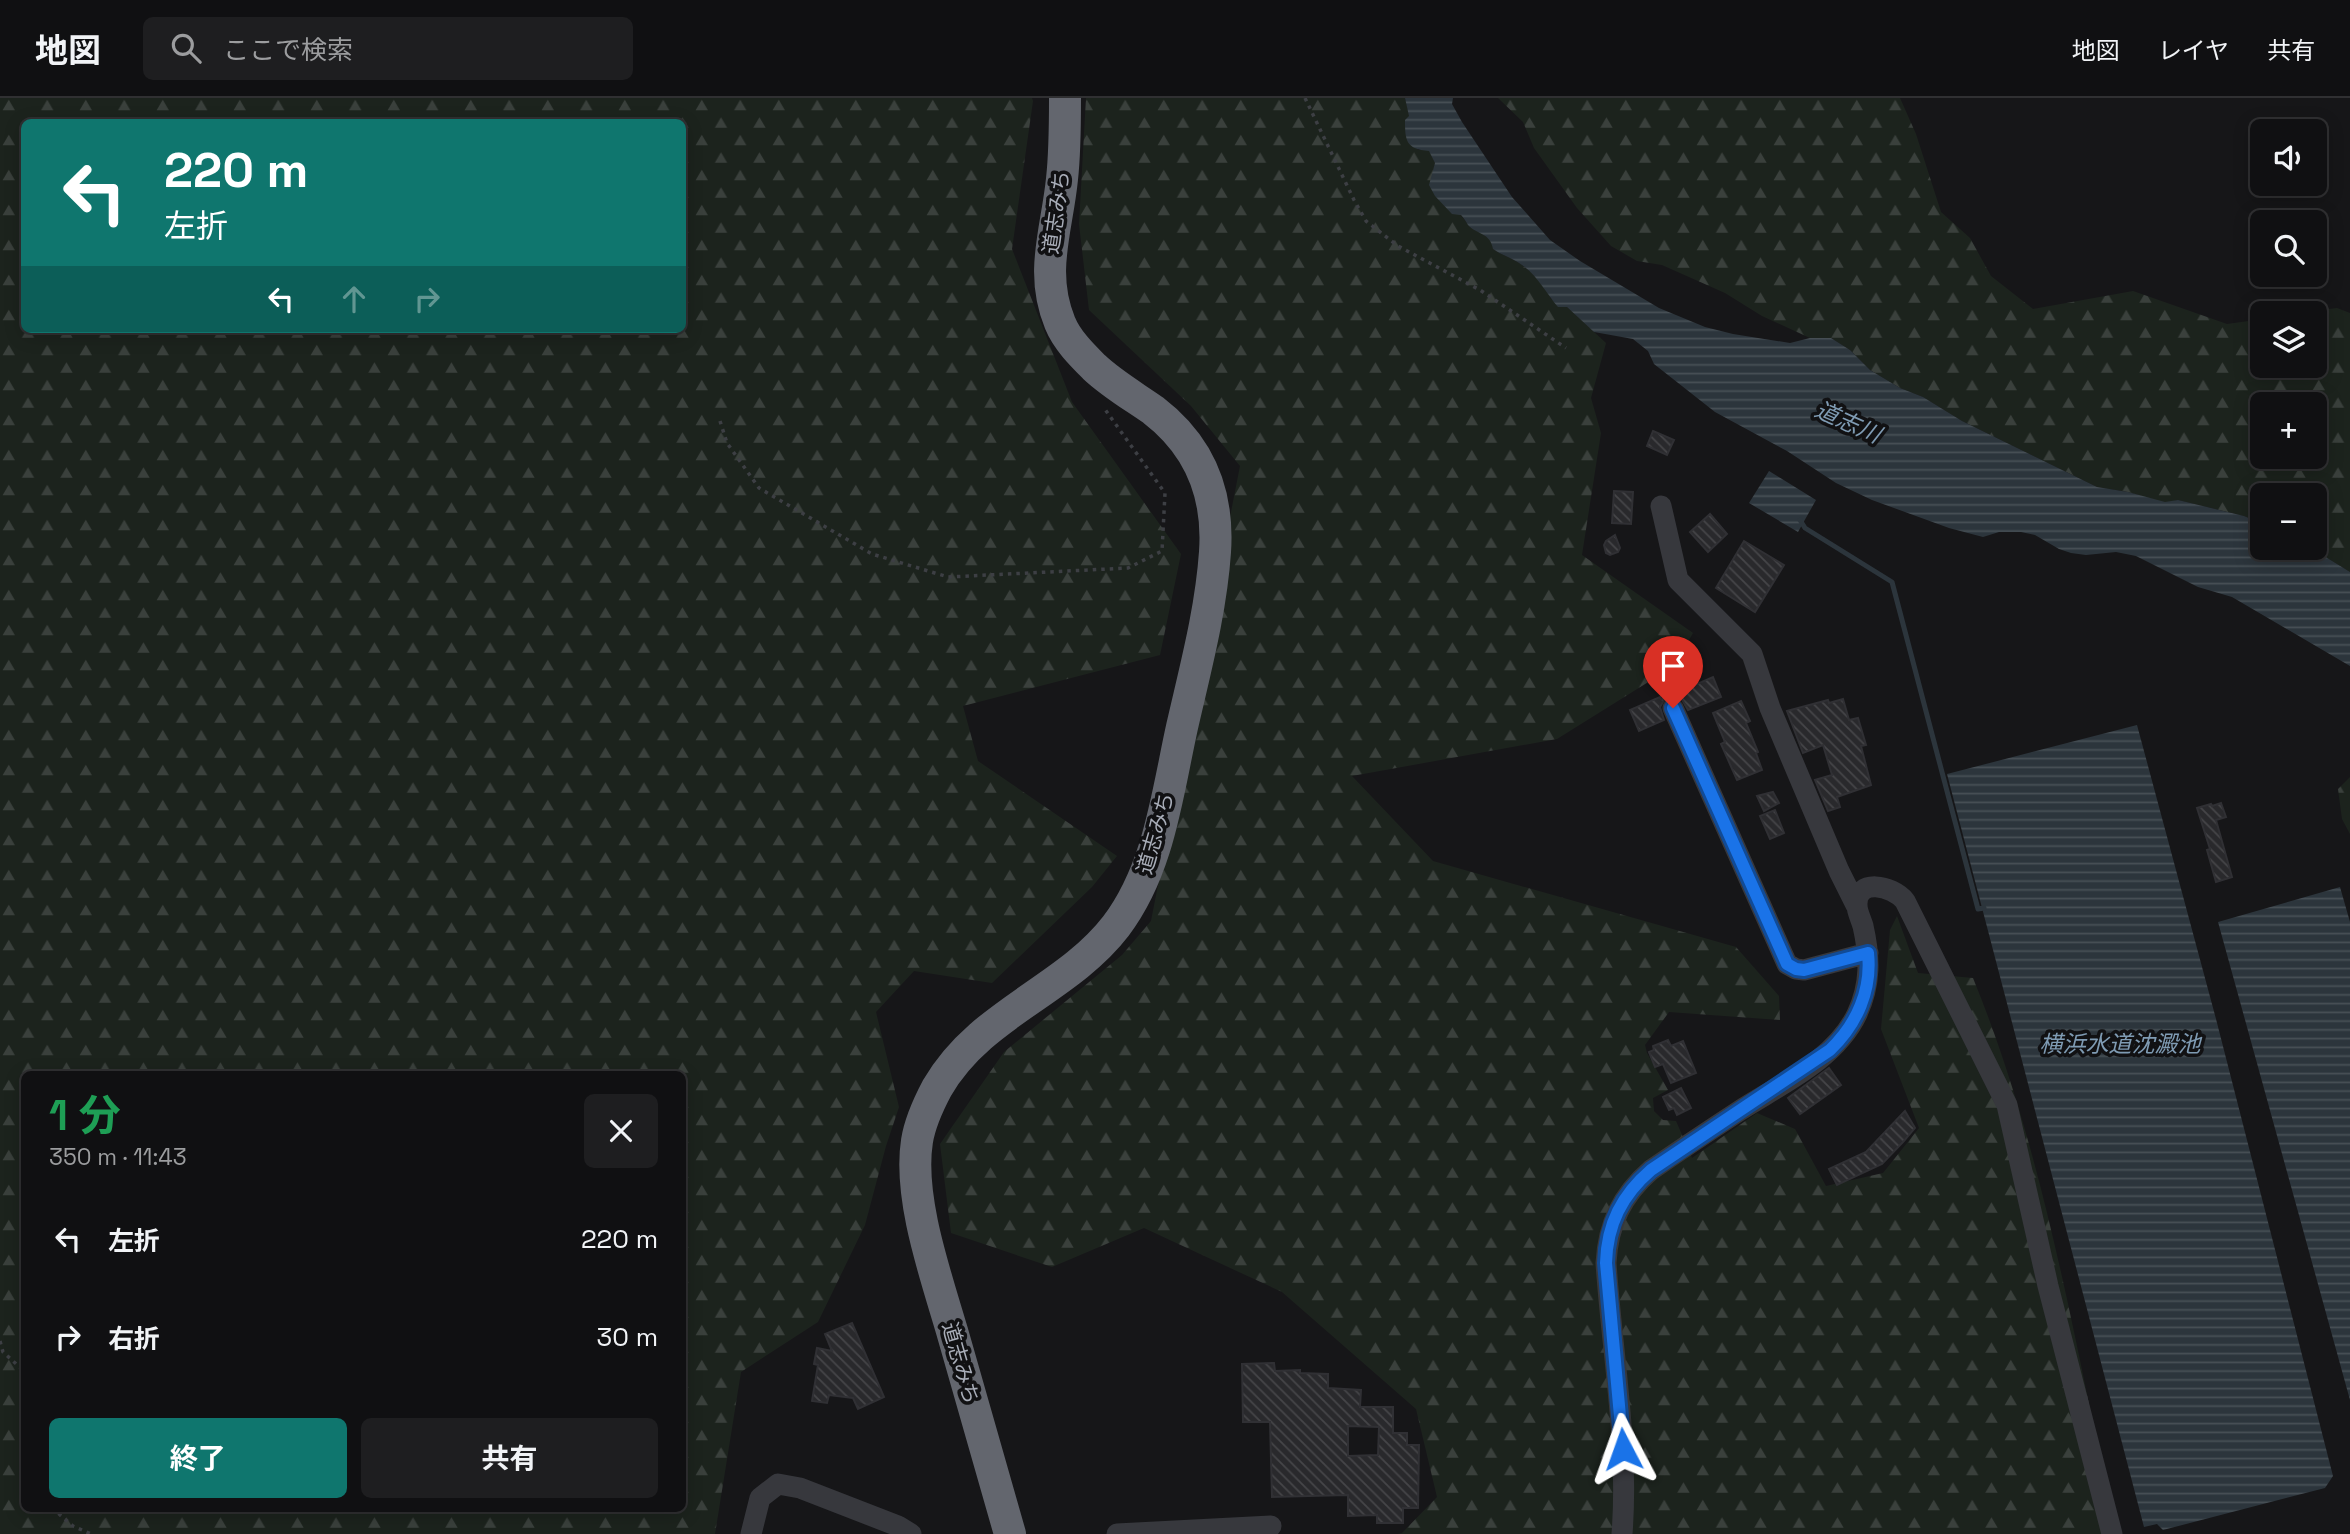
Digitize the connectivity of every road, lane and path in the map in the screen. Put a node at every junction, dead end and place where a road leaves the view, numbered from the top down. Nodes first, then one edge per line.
1 (1065, 98) edge
2 (1305, 98) edge
3 (1566, 348) dead end
4 (1108, 380) junction
5 (720, 421) dead end
6 (1661, 506) dead end
7 (1673, 708) dead end
8 (1856, 905) junction
9 (1868, 953) junction
10 (0, 1341) edge
11 (21, 1368) edge
12 (57, 1512) edge
13 (1271, 1526) dead end
14 (91, 1534) edge
15 (751, 1534) edge
16 (911, 1534) edge
17 (1010, 1534) edge
18 (1117, 1534) edge
19 (1622, 1534) edge
20 (2112, 1534) edge

1 - 4 highway, 道志みち
2 - 3 path
4 - 5 path
4 - 17 highway, 道志みち
6 - 8 street
7 - 9 street
8 - 9 street
8 - 20 street
9 - 19 street
10 - 11 path
12 - 14 path
13 - 18 street
15 - 16 street

